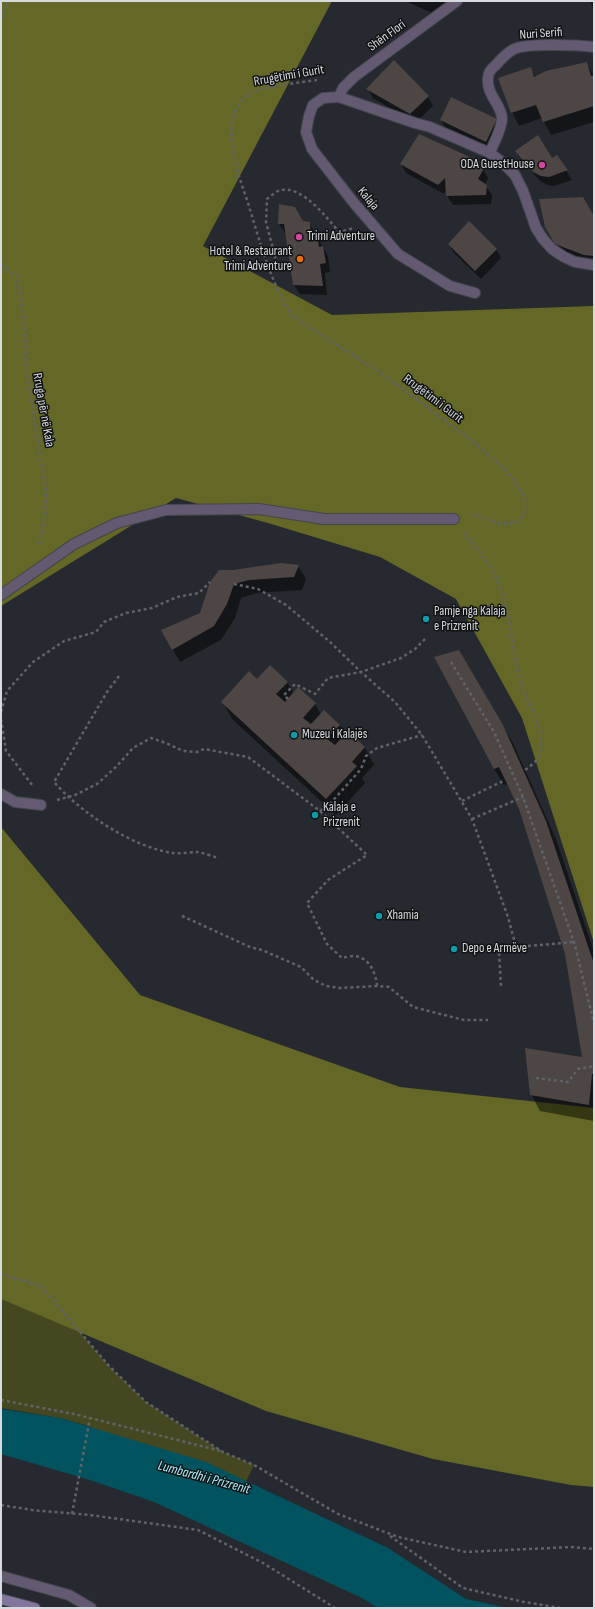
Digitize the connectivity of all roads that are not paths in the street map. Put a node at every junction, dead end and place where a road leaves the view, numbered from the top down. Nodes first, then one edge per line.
1 (457, 1) edge
2 (594, 47) edge
3 (339, 97) junction
4 (490, 153) junction
5 (594, 265) edge
6 (474, 293) dead end
7 (454, 519) road end
8 (1, 595) edge
9 (1, 794) edge
10 (41, 804) road end
11 (1, 1576) edge
12 (1, 1599) edge
13 (34, 1608) edge
14 (91, 1608) edge

1 - 3 street, Shën Flori
2 - 4 street, Nuri Serifi
3 - 4 street
3 - 6 street, Kalaja
4 - 5 street
7 - 8 street
9 - 10 street
11 - 14 street
12 - 13 main road

